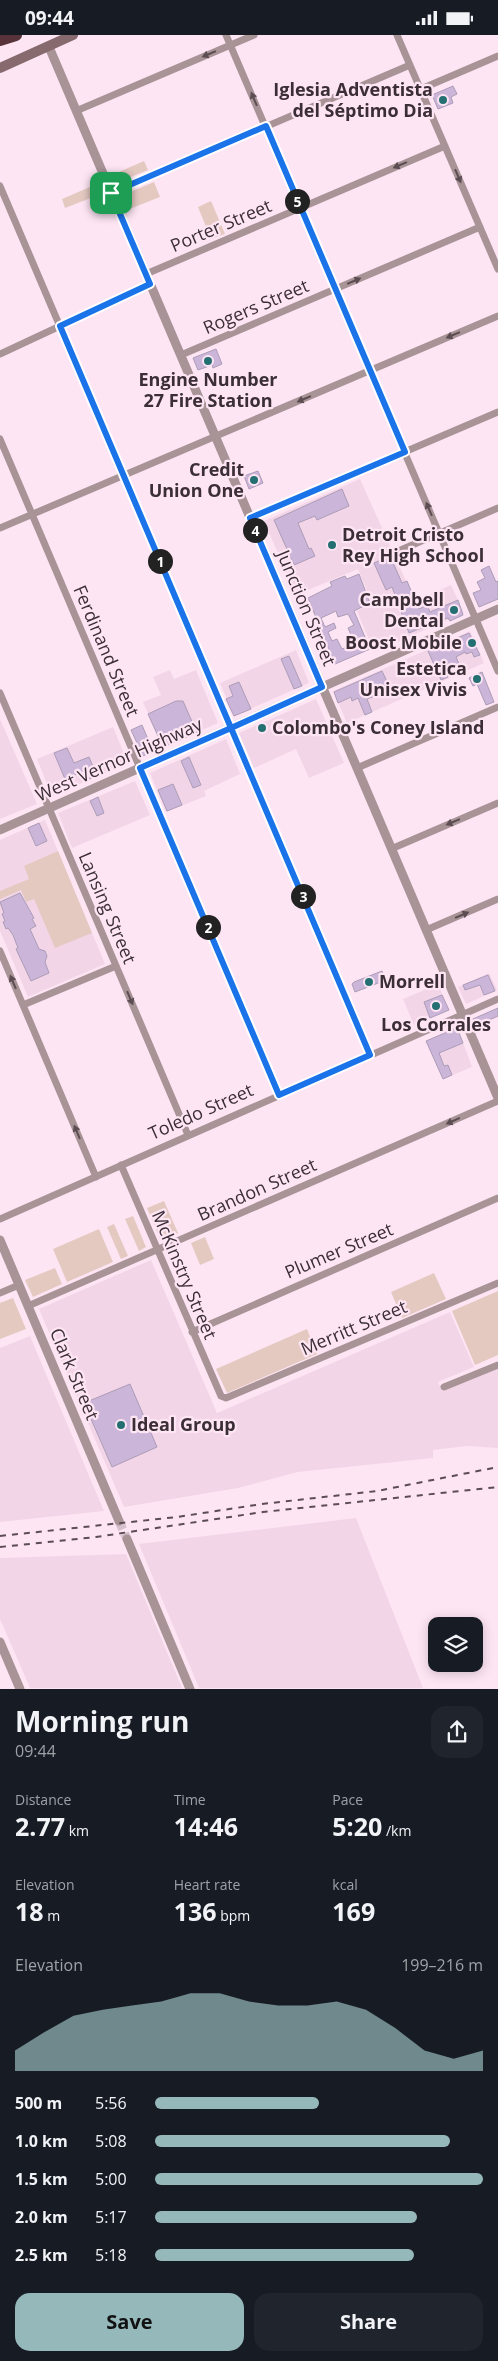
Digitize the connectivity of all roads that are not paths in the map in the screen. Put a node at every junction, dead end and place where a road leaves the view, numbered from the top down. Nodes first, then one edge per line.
1 (16, 35) edge
2 (72, 35) edge
3 (226, 35) edge
4 (254, 35) edge
5 (397, 35) edge
6 (0, 40) edge
7 (231, 45) junction
8 (49, 47) junction
9 (498, 55) edge
10 (410, 65) junction
11 (0, 68) edge
12 (421, 89) junction
13 (76, 111) junction
14 (266, 126) junction
15 (445, 146) junction
16 (0, 186) edge
17 (111, 193) junction
18 (300, 208) junction
19 (480, 227) junction
20 (498, 269) edge
21 (146, 274) junction
22 (150, 284) junction
23 (335, 289) junction
24 (498, 316) edge
25 (60, 326) junction
26 (0, 354) edge
27 (181, 355) junction
28 (370, 371) junction
29 (498, 412) edge
30 (215, 437) junction
31 (0, 439) edge
32 (405, 452) junction
33 (123, 475) junction
34 (498, 508) edge
35 (32, 514) junction
36 (250, 518) junction
37 (0, 528) edge
38 (440, 533) junction
39 (396, 552) dead end
40 (498, 609) edge
41 (476, 619) junction
42 (498, 671) edge
43 (322, 687) junction
44 (0, 693) edge
45 (498, 707) edge
46 (231, 728) junction
47 (140, 768) junction
48 (357, 768) junction
49 (498, 803) edge
50 (49, 809) junction
51 (0, 830) edge
52 (391, 849) junction
53 (498, 899) edge
54 (426, 930) junction
55 (0, 951) edge
56 (2, 964) edge
57 (116, 966) junction
58 (498, 999) edge
59 (23, 1005) junction
60 (462, 1015) junction
61 (370, 1055) junction
62 (279, 1095) junction
63 (498, 1100) edge
64 (188, 1135) junction
65 (121, 1165) junction
66 (96, 1177) junction
67 (498, 1198) edge
68 (0, 1219) edge
69 (0, 1240) edge
70 (157, 1250) junction
71 (498, 1283) edge
72 (19, 1285) junction
73 (0, 1293) edge
74 (28, 1306) junction
75 (192, 1331) junction
76 (498, 1365) edge
77 (444, 1387) dead end
78 (221, 1396) joint
79 (119, 1521) tunnel mouth
80 (126, 1539) tunnel mouth
81 (0, 1642) edge
82 (20, 1689) edge
83 (190, 1689) edge

1 - 6 highway
2 - 8 main road
3 - 7 street
4 - 7 street
5 - 10 street
7 -> 13 street
14 -> 7 street
8 - 11 main road
8 - 13 street, Junction Street
9 - 12 street
10 - 12 street
10 - 14 street
12 - 15 street
13 - 17 street, Junction Street
14 - 17 street
14 - 18 street
15 -> 18 street, Porter Street
15 -> 19 street
16 - 25 street
17 - 21 street, Junction Street
18 - 21 street, Porter Street
18 - 23 street
19 - 20 street
23 -> 19 street, Rogers Street
21 - 22 street, Junction Street
22 - 25 street
22 - 27 street, Junction Street
23 - 27 street, Rogers Street
23 - 28 street
24 -> 28 street
25 - 26 street
25 - 33 street
27 - 30 street, Junction Street
28 -> 30 street
28 - 32 street
29 - 32 street
30 - 33 street
30 - 36 street, Junction Street
31 - 35 street, Ferdinand Street
32 - 36 street
38 -> 32 street
33 - 35 street
33 - 46 street
34 - 38 street
35 - 37 street
35 - 47 street, Ferdinand Street
36 - 43 street, Junction Street
38 - 39 street
38 - 41 street
40 - 41 street, West Vernor Highway
41 - 42 street
41 - 43 street, West Vernor Highway
43 - 46 street, West Vernor Highway
43 - 48 street, Junction Street
44 - 50 street, Lansing Street
45 - 48 street
46 - 47 street, West Vernor Highway
46 - 61 street
47 - 50 street, West Vernor Highway
47 - 62 street, Ferdinand Street
48 - 52 street, Junction Street
49 -> 52 street
50 - 51 street, West Vernor Highway
50 - 57 street, Lansing Street
52 - 54 street, Junction Street
54 -> 53 street
54 - 60 street, Junction Street
55 - 56 street
59 -> 56 street
57 - 59 street
57 -> 64 street, Lansing Street
58 - 60 street, Toledo Street
66 -> 59 street
60 - 61 street, Toledo Street
60 - 63 street, Junction Street
61 - 62 street, Toledo Street
62 - 64 street, Toledo Street
63 -> 70 street, Brandon Street
64 - 65 street, Toledo Street
65 - 66 street, Toledo Street
65 - 70 street, McKinstry Street
66 - 68 street, Toledo Street
67 - 75 street, Plumer Street
69 - 72 street, Clark Street
70 - 74 street, Brandon Street
70 - 75 street, McKinstry Street
71 - 78 street, Merritt Street
72 - 73 street
72 - 74 street, Clark Street
74 - 79 street, Clark Street
75 - 78 street, McKinstry Street
76 - 77 street
80 - 83 street
81 - 82 street

